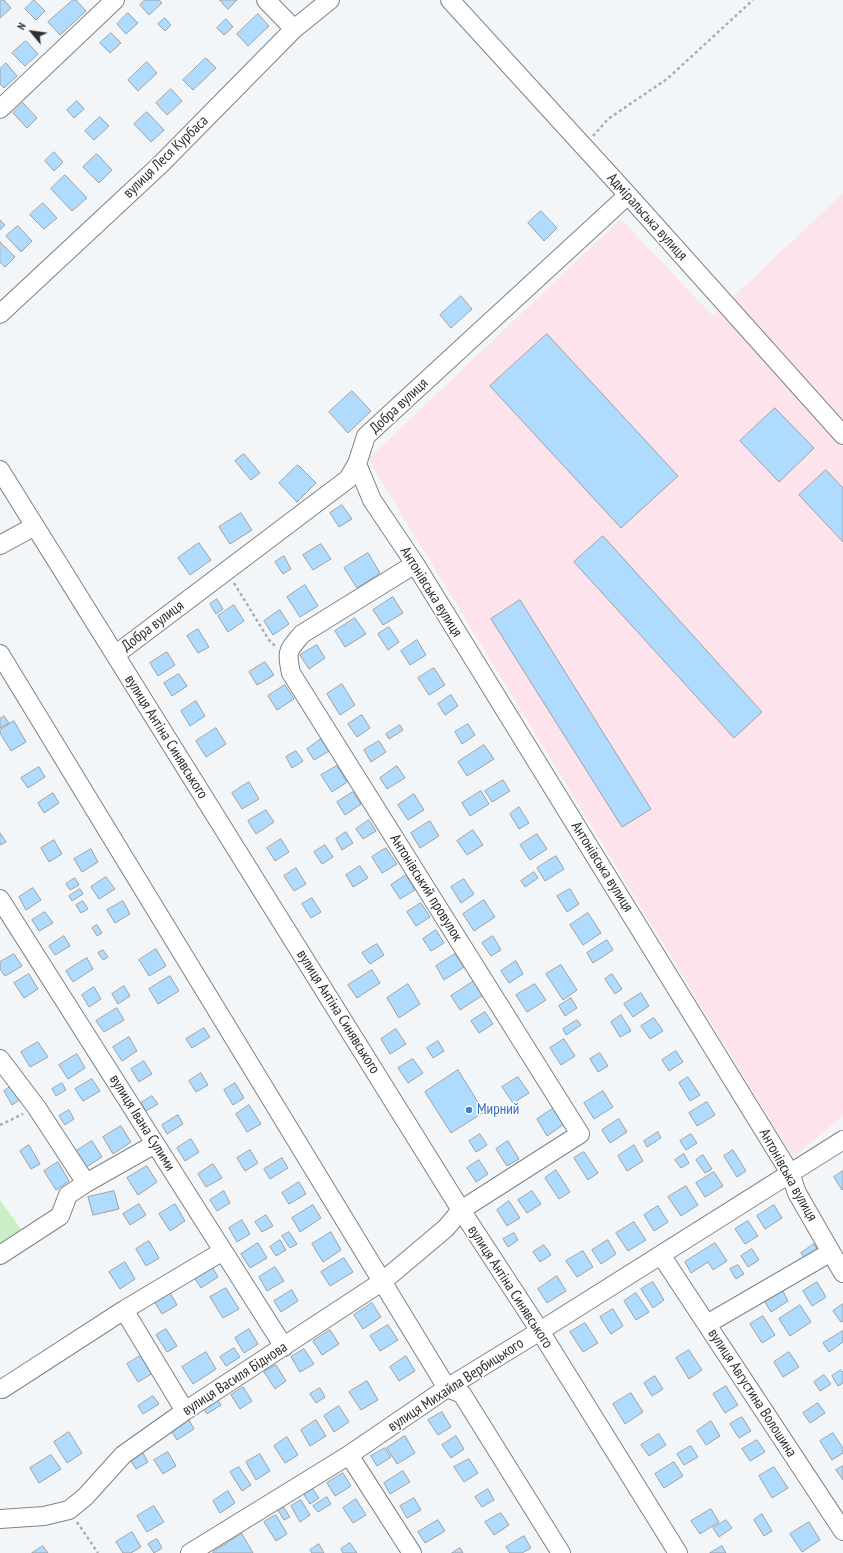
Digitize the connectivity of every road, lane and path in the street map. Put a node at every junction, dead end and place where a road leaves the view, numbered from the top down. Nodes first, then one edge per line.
1 (115, 0) edge
2 (266, 0) edge
3 (330, 0) edge
4 (450, 0) edge
5 (753, 0) edge
6 (294, 29) junction
7 (0, 109) edge
8 (584, 147) junction
9 (628, 195) junction
10 (0, 314) edge
11 (843, 435) edge
12 (357, 464) junction
13 (0, 470) edge
14 (35, 526) junction
15 (0, 545) edge
16 (415, 564) junction
17 (226, 571) junction
18 (0, 654) edge
19 (115, 655) junction
20 (288, 659) junction
21 (0, 899) edge
22 (0, 1059) edge
23 (37, 1108) junction
24 (0, 1125) edge
25 (843, 1140) edge
26 (155, 1144) junction
27 (790, 1173) junction
28 (86, 1183) junction
29 (461, 1210) junction
30 (223, 1251) junction
31 (831, 1252) junction
32 (661, 1254) junction
33 (0, 1255) edge
34 (843, 1273) edge
35 (383, 1281) junction
36 (124, 1310) junction
37 (707, 1324) junction
38 (540, 1331) junction
39 (284, 1347) junction
40 (447, 1388) junction
41 (2, 1389) dead end
42 (185, 1411) junction
43 (349, 1455) junction
44 (69, 1510) junction
45 (0, 1519) edge
46 (843, 1531) edge
47 (98, 1553) edge
48 (190, 1553) edge
49 (412, 1553) edge
50 (561, 1553) edge
51 (678, 1553) edge

1 - 7 street
2 - 6 street
3 - 6 street, вулиця Леся Курбаса
4 - 8 street, Адміральська вулиця
5 - 8 path
6 - 10 street, вулиця Леся Курбаса
8 - 9 street, Адміральська вулиця
9 - 11 street, Адміральська вулиця
9 - 12 street, Добра вулиця
12 - 16 street, Антонівська вулиця
12 - 17 street, Добра вулиця
13 - 14 street, вулиця Антіна Синявського
14 - 15 street
14 - 19 street, вулиця Антіна Синявського
16 - 20 street
16 - 27 street, Антонівська вулиця
17 - 19 street, Добра вулиця
17 - 20 path
18 - 35 street
19 - 29 street, вулиця Антіна Синявського
20 - 29 street, Антонівський провулок
21 - 26 street, вулиця Івана Сулими
22 - 23 street
23 - 24 path
23 - 28 street
25 - 27 street, вулиця Михайла Вербицького
26 - 28 street
26 - 30 street, вулиця Івана Сулими
27 - 31 street, Антонівська вулиця
27 - 32 street, вулиця Михайла Вербицького
28 - 33 street
29 - 35 street, вулиця Василя Біднова
29 - 38 street, вулиця Антіна Синявського
30 - 36 street
30 - 39 street, вулиця Івана Сулими
31 - 34 street, Антонівська вулиця
31 - 37 street
32 - 37 street, вулиця Августина Волошина
32 - 38 street, вулиця Михайла Вербицького
35 - 39 street, вулиця Василя Біднова
35 - 40 street
36 - 41 street
36 - 42 street
37 - 46 street, вулиця Августина Волошина
38 - 40 street, вулиця Михайла Вербицького
38 - 51 street, вулиця Антіна Синявського
39 - 42 street, вулиця Василя Біднова
40 - 43 street, вулиця Михайла Вербицького
40 - 50 street
42 - 44 street, вулиця Василя Біднова
43 - 48 street, вулиця Михайла Вербицького
43 - 49 street
44 - 45 street, вулиця Василя Біднова
44 - 47 path

